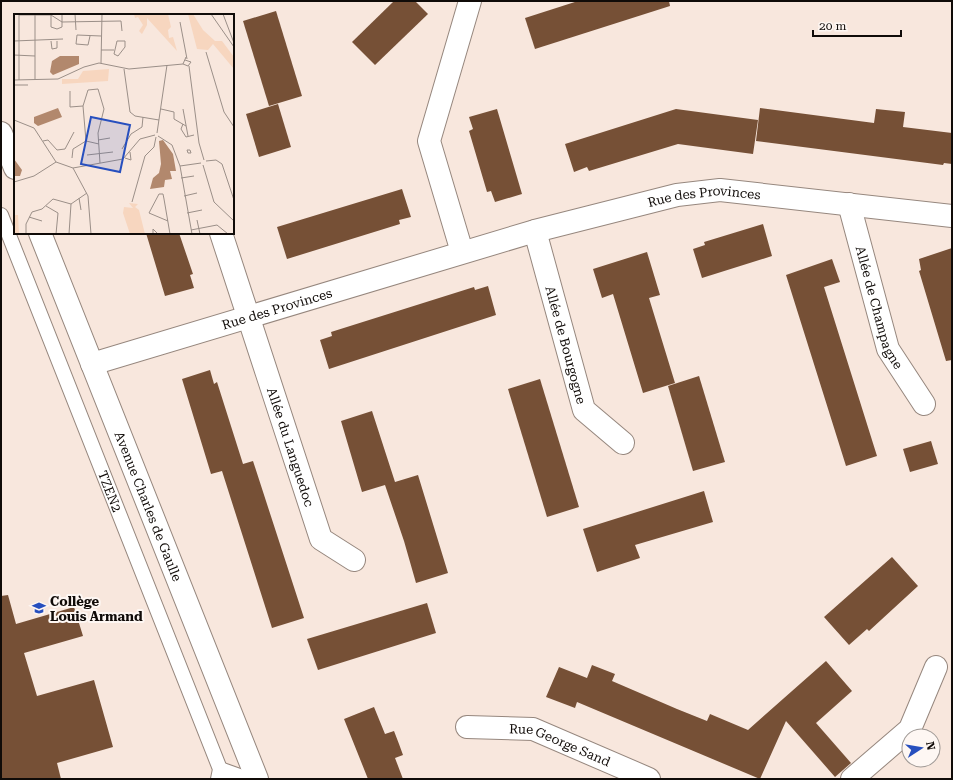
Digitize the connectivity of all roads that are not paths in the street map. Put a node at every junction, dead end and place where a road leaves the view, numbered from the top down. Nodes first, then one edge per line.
1 (470, 1) edge
2 (1, 133) edge
3 (14, 166) edge
4 (849, 204) junction
5 (1, 214) edge
6 (952, 216) edge
7 (535, 231) junction
8 (40, 234) edge
9 (221, 234) edge
10 (462, 252) junction
11 (249, 316) junction
12 (92, 364) junction
13 (924, 404) dead end
14 (622, 443) dead end
15 (354, 560) dead end
16 (936, 667) dead end
17 (468, 727) dead end
18 (219, 774) edge
19 (248, 779) edge
20 (257, 779) edge
21 (649, 779) edge
22 (852, 779) edge

1 - 10 street
2 - 3 street
4 - 6 street, Rue des Provinces
4 - 7 street, Rue des Provinces
4 - 13 street, Allée de Champagne
5 - 18 lane, TZEN2
7 - 10 street, Rue des Provinces
7 - 14 street, Allée de Bourgogne
8 - 12 street, Avenue Charles de Gaulle
9 - 11 street, Allée du Languedoc
10 - 11 street, Rue des Provinces
11 - 12 street, Rue des Provinces
11 - 15 street, Allée du Languedoc
12 - 20 street, Avenue Charles de Gaulle
16 - 22 street
17 - 21 street, Rue George Sand
18 - 19 lane, TZEN2

